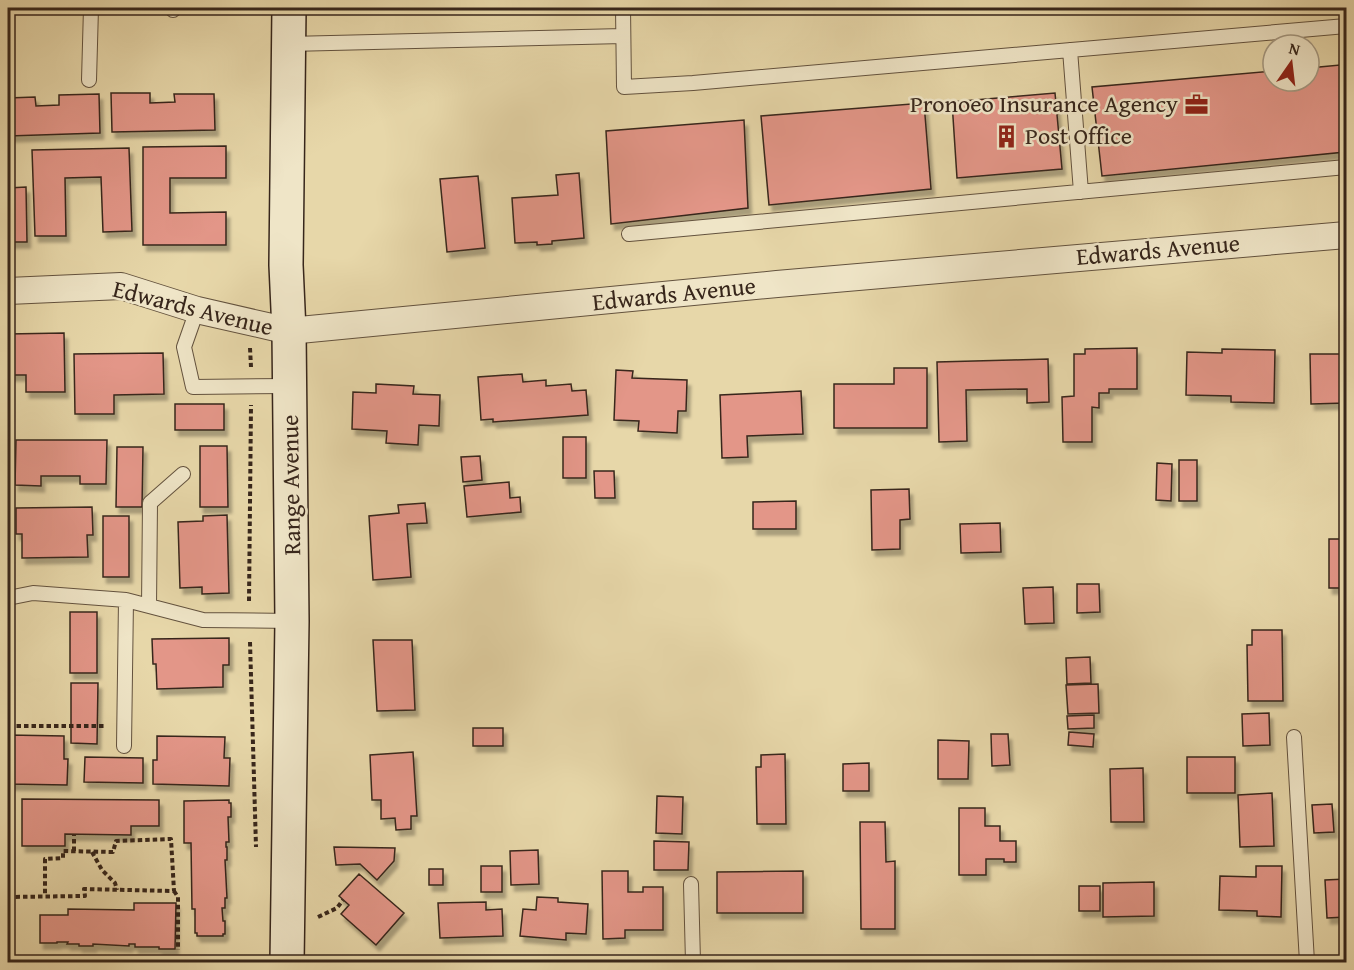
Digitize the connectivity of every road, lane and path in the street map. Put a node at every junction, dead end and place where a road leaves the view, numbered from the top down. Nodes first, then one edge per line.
1 (91, 8) edge
2 (289, 8) edge
3 (623, 8) edge
4 (1347, 26) edge
5 (623, 36) junction
6 (289, 44) junction
7 (1070, 50) junction
8 (89, 80) dead end
9 (1347, 167) edge
10 (1081, 192) junction
11 (629, 234) dead end
12 (1347, 235) edge
13 (8, 291) edge
14 (198, 310) junction
15 (289, 331) junction
16 (290, 386) junction
17 (183, 474) dead end
18 (9, 598) edge
19 (126, 600) junction
20 (149, 606) junction
21 (292, 621) junction
22 (8, 726) edge
23 (125, 726) junction
24 (1294, 737) dead end
25 (124, 746) dead end
26 (74, 835) dead end
27 (74, 851) junction
28 (91, 852) junction
29 (691, 884) dead end
30 (117, 890) junction
31 (174, 891) junction
32 (45, 896) junction
33 (8, 897) edge
34 (343, 900) dead end
35 (314, 919) dead end
36 (178, 950) dead end
37 (288, 963) edge
38 (693, 963) edge
39 (1307, 963) edge

1 - 8 lane
2 - 6 street, Range Avenue
3 - 5 lane
4 - 7 lane
5 - 6 lane
5 - 7 lane
6 - 15 street, Range Avenue
7 - 10 lane
9 - 10 lane
10 - 11 lane
12 - 15 street, Edwards Avenue
13 - 14 street, Edwards Avenue
14 - 15 street, Edwards Avenue
14 - 16 lane
15 - 16 street, Range Avenue
16 - 21 street, Range Avenue
17 - 20 lane
18 - 19 lane
18 - 22 path
19 - 20 lane
19 - 23 lane
20 - 21 lane
21 - 37 street, Range Avenue
22 - 23 path
23 - 25 lane
24 - 39 lane
26 - 27 path
27 - 28 path
27 - 32 path
28 - 30 path
28 - 31 path
29 - 38 lane
30 - 31 path
30 - 32 path
31 - 36 path
32 - 33 path
34 - 35 path

